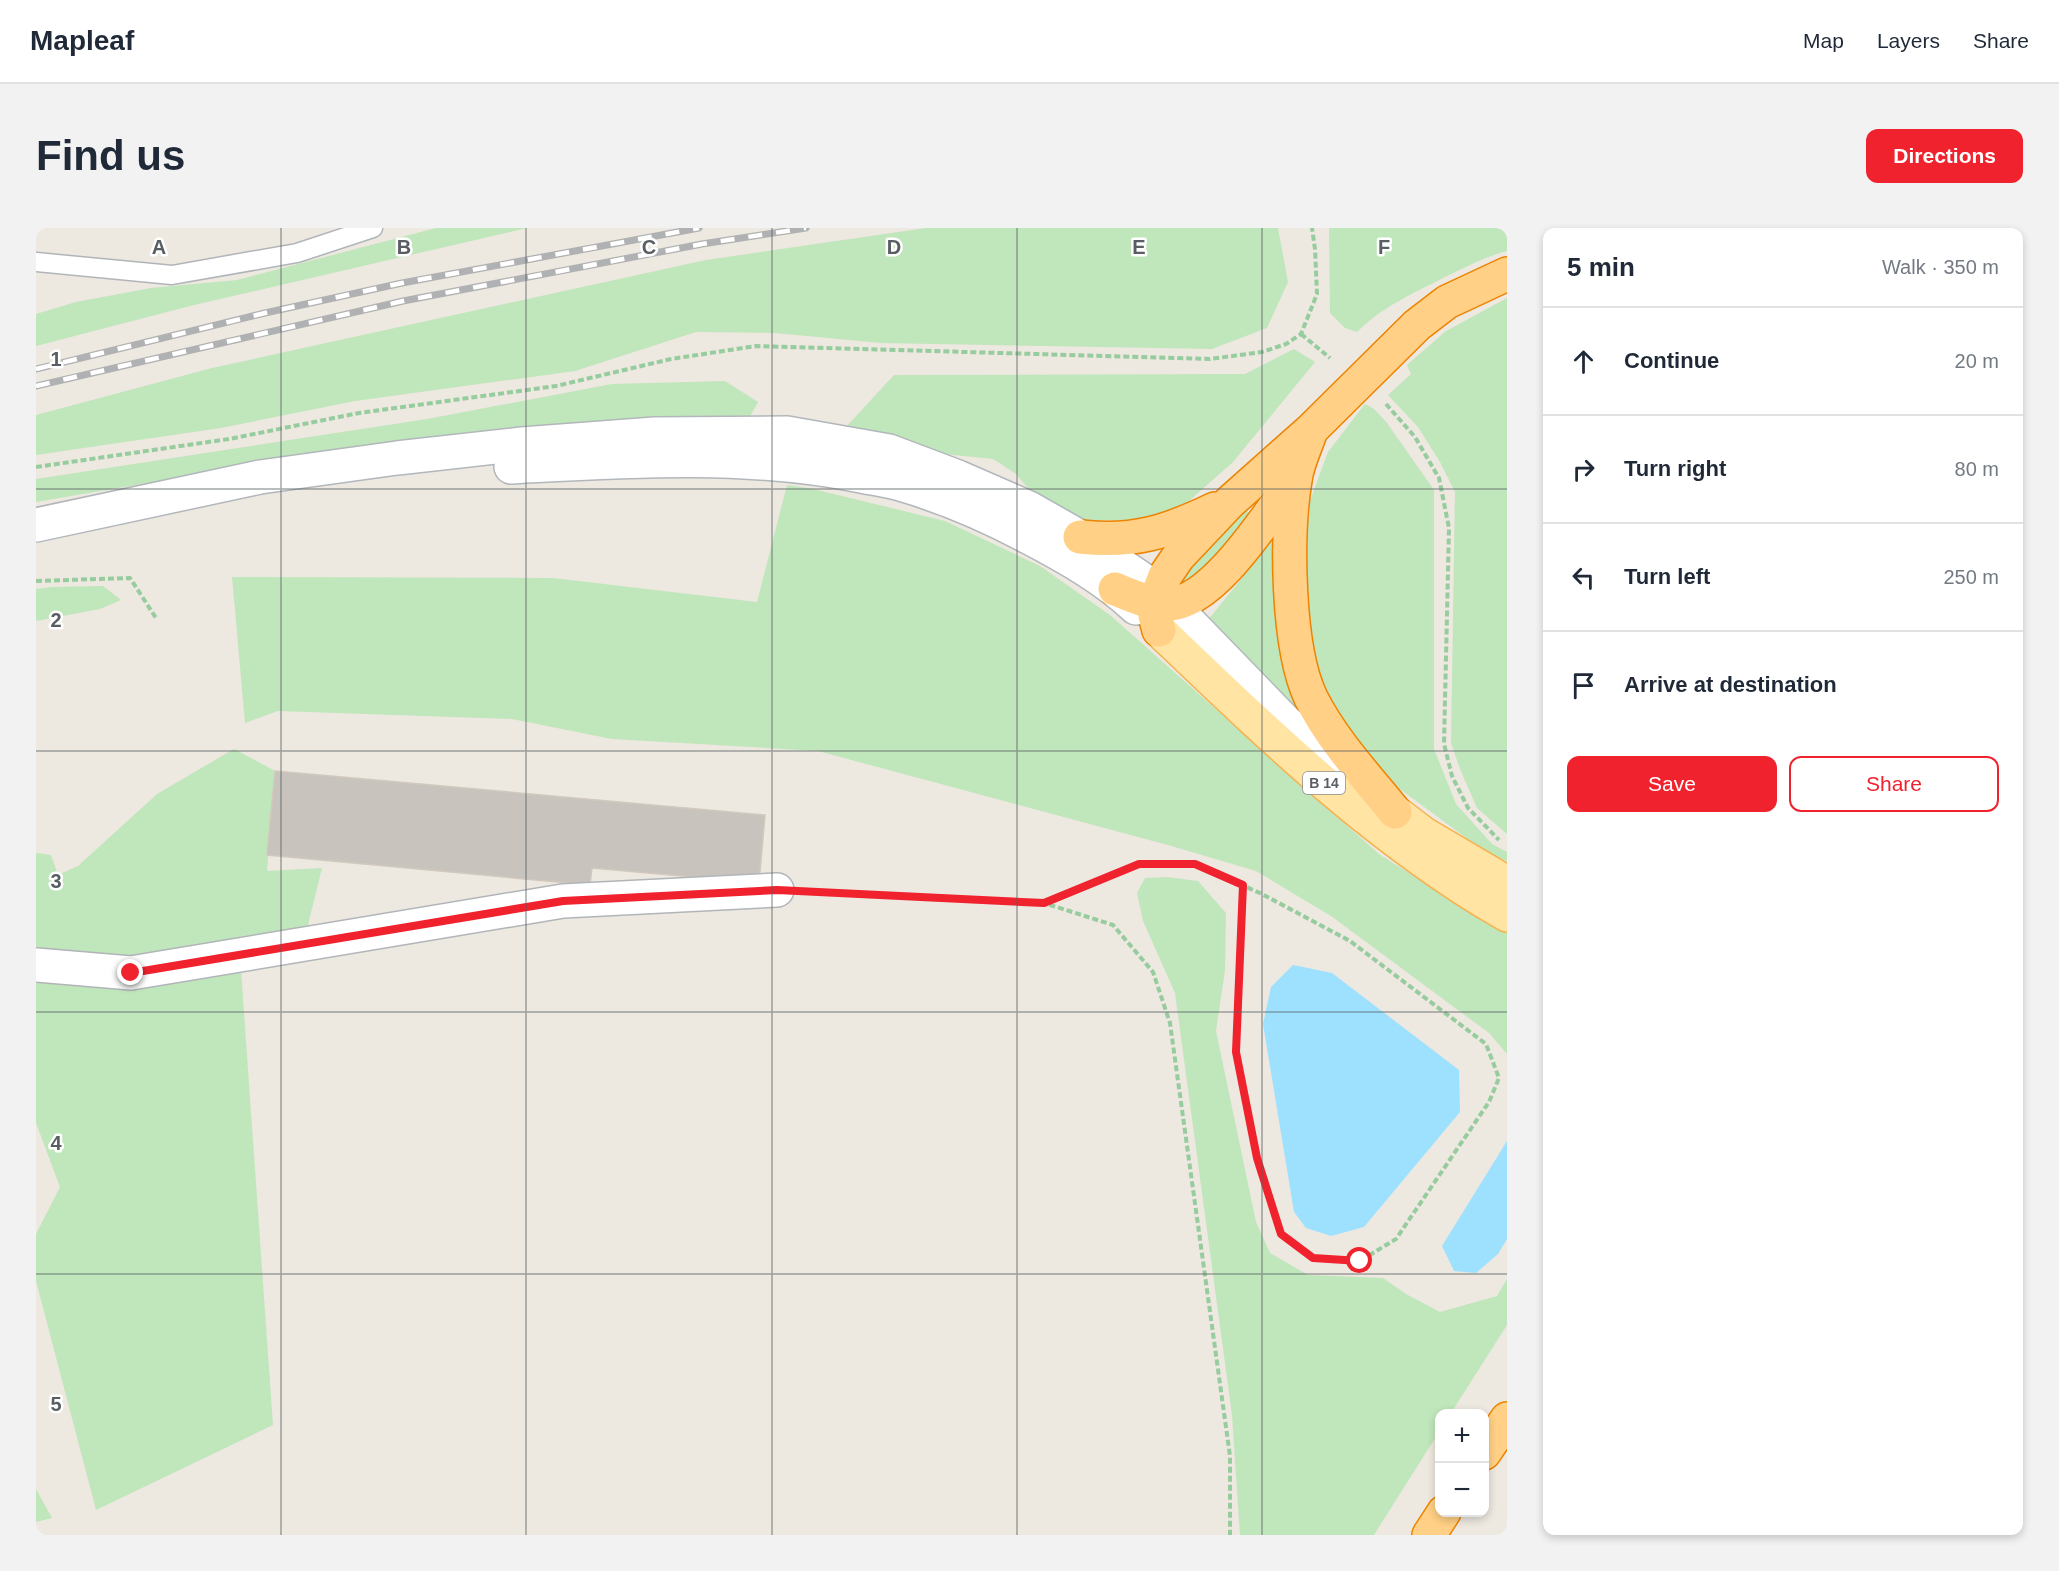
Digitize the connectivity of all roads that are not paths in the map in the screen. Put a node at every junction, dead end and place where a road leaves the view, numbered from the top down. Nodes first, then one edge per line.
1 (373, 228) edge
2 (36, 262) edge
3 (1507, 274) edge
4 (1311, 430) junction
5 (1295, 479) junction
6 (1230, 502) junction
7 (36, 525) edge
8 (1080, 537) junction
9 (36, 543) edge
10 (1115, 589) joint
11 (1161, 606) junction
12 (1395, 812) junction
13 (1507, 883) edge
14 (777, 890) road end
15 (1507, 915) edge
16 (36, 965) edge
17 (1507, 1419) edge
18 (1489, 1446) edge
19 (1441, 1517) edge
20 (1429, 1535) edge

1 - 2 lane
3 - 4 highway
4 - 5 highway
4 - 6 highway
5 - 11 highway
5 - 12 highway
6 - 8 highway
6 - 11 highway
7 - 8 main road
8 - 11 main road
9 - 10 main road
10 - 11 highway
11 - 12 main road
11 - 15 main road, B 14
12 - 13 main road
14 - 16 main road
17 - 18 highway
19 - 20 highway

